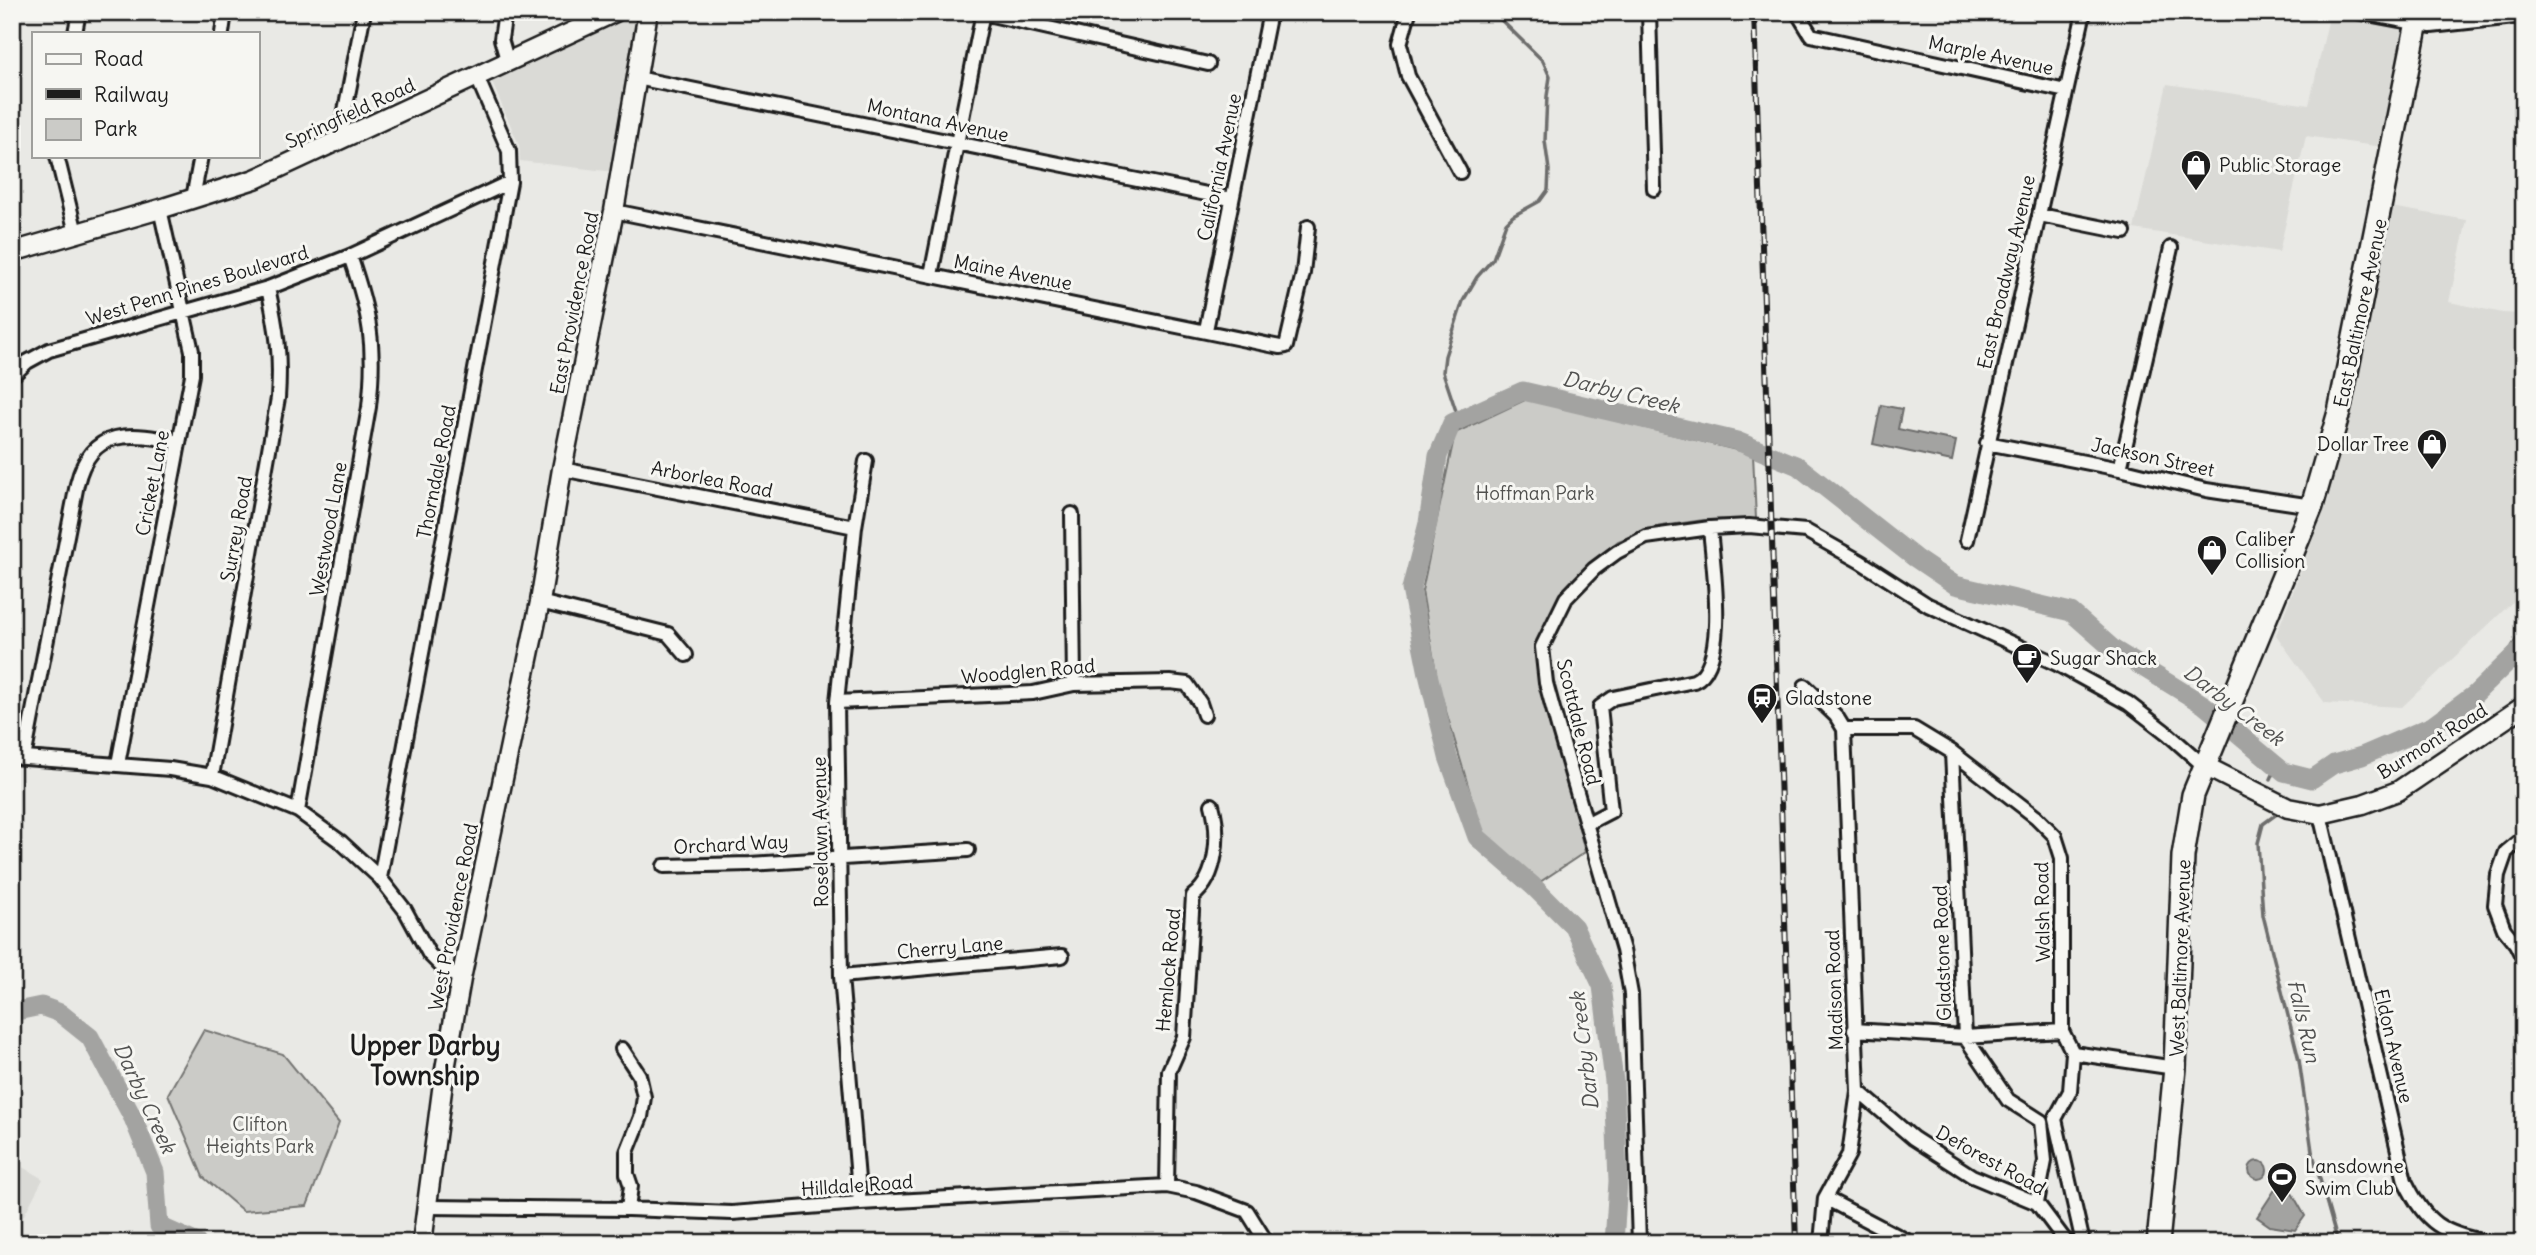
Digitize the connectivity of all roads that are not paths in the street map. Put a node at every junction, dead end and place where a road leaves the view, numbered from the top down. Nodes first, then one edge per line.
1 (79, 12) edge
2 (225, 12) edge
3 (364, 12) edge
4 (505, 12) edge
5 (615, 12) edge
6 (648, 12) edge
7 (1270, 12) edge
8 (1409, 12) edge
9 (1649, 12) edge
10 (1797, 12) edge
11 (2084, 12) edge
12 (2357, 12) edge
13 (982, 13) edge
14 (2524, 16) edge
15 (2418, 18) edge
16 (75, 32) edge
17 (222, 32) edge
18 (508, 63) junction
19 (1208, 64) dead end
20 (477, 77) junction
21 (637, 78) junction
22 (2066, 91) junction
23 (339, 142) junction
24 (957, 144) junction
25 (57, 158) edge
26 (201, 158) edge
27 (1460, 173) dead end
28 (510, 182) junction
29 (1654, 189) dead end
30 (193, 198) junction
31 (1231, 199) junction
32 (160, 209) junction
33 (614, 211) junction
34 (2040, 215) junction
35 (1308, 227) dead end
36 (2124, 232) dead end
37 (76, 233) junction
38 (2171, 248) dead end
39 (12, 251) edge
40 (350, 256) junction
41 (932, 275) junction
42 (268, 288) junction
43 (183, 312) junction
44 (1206, 330) junction
45 (12, 376) edge
46 (179, 442) junction
47 (1987, 443) junction
48 (866, 461) dead end
49 (562, 469) junction
50 (2120, 469) junction
51 (2312, 506) junction
52 (1072, 514) dead end
53 (855, 527) junction
54 (1710, 528) junction
55 (1967, 540) dead end
56 (540, 602) junction
57 (686, 655) dead end
58 (2239, 682) joint
59 (1074, 684) junction
60 (1805, 686) dead end
61 (837, 702) junction
62 (2524, 706) edge
63 (1204, 715) dead end
64 (1844, 729) junction
65 (1952, 752) junction
66 (18, 757) edge
67 (2207, 758) junction
68 (118, 764) junction
69 (212, 776) junction
70 (1212, 805) dead end
71 (298, 811) junction
72 (2320, 814) junction
73 (1586, 824) junction
74 (2524, 837) edge
75 (968, 850) dead end
76 (839, 857) junction
77 (664, 866) dead end
78 (380, 878) junction
79 (1062, 956) dead end
80 (2524, 960) edge
81 (841, 976) junction
82 (461, 979) junction
83 (1854, 1030) junction
84 (2062, 1031) junction
85 (1965, 1037) junction
86 (622, 1049) dead end
87 (2073, 1053) junction
88 (2175, 1068) junction
89 (1858, 1091) junction
90 (2048, 1120) junction
91 (1167, 1186) junction
92 (1825, 1198) junction
93 (860, 1203) junction
94 (2037, 1203) junction
95 (428, 1207) junction
96 (628, 1209) junction
97 (422, 1243) edge
98 (1266, 1243) edge
99 (1639, 1243) edge
100 (1821, 1243) edge
101 (1911, 1243) edge
102 (2067, 1243) edge
103 (2083, 1243) edge
104 (2158, 1243) edge
105 (2488, 1243) edge

1 - 16 street
2 - 17 street
3 - 23 street
4 - 18 street
5 - 18 street, Springfield Road
6 - 21 street, East Providence Road
7 - 31 street, California Avenue
8 - 27 street
9 - 29 street
10 - 22 street, Marple Avenue
11 - 22 street, East Broadway Avenue
12 - 15 street
13 - 19 street
13 - 24 street
14 - 15 street
15 - 51 main road, East Baltimore Avenue
18 - 20 street, Springfield Road
20 - 23 street, Springfield Road
20 - 28 street, Thorndale Road
21 - 24 street, Montana Avenue
21 - 33 street, East Providence Road
22 - 34 street, East Broadway Avenue
23 - 30 street, Springfield Road
24 - 31 street, Montana Avenue
24 - 41 street
25 - 37 street
26 - 30 street
28 - 40 street, West Penn Pines Boulevard
28 - 78 street, Thorndale Road
30 - 32 street, Springfield Road
31 - 44 street, California Avenue
32 - 37 street, Springfield Road
32 - 43 street, Cricket Lane
33 - 41 street, Maine Avenue
33 - 49 street, East Providence Road
34 - 36 street
34 - 47 street, East Broadway Avenue
35 - 44 street, Maine Avenue
37 - 39 street, Springfield Road
38 - 50 street
40 - 42 street, West Penn Pines Boulevard
40 - 71 street, Westwood Lane
41 - 44 street, Maine Avenue
42 - 43 street, West Penn Pines Boulevard
42 - 69 street, Surrey Road
43 - 45 street, West Penn Pines Boulevard
43 - 46 street, Cricket Lane
46 - 66 street
46 - 68 street, Cricket Lane
47 - 50 street, Jackson Street
47 - 55 street, East Broadway Avenue
48 - 53 street, Roselawn Avenue
49 - 53 street, Arborlea Road
49 - 56 street, East Providence Road
50 - 51 street, Jackson Street
51 - 58 main road, East Baltimore Avenue
52 - 59 street
53 - 61 street, Roselawn Avenue
54 - 67 street, Scottdale Road
54 - 73 street
54 - 73 street, Scottdale Road
56 - 57 street
56 - 82 street, West Providence Road
58 - 67 main road, West Baltimore Avenue
59 - 61 street, Woodglen Road
59 - 63 street, Woodglen Road
60 - 64 street
61 - 76 street, Roselawn Avenue
62 - 72 street, Burmont Road
64 - 65 street, Walsh Road
64 - 83 street, Madison Road
65 - 84 street, Walsh Road
65 - 85 street, Gladstone Road
66 - 68 street
67 - 72 street, Burmont Road
67 - 88 main road, West Baltimore Avenue
68 - 69 street
69 - 71 street
70 - 91 street, Hemlock Road
71 - 78 street
72 - 105 street, Eldon Avenue
73 - 99 street, Scottdale Road
74 - 80 street
75 - 76 street, Orchard Way
76 - 77 street, Orchard Way
76 - 81 street, Roselawn Avenue
78 - 82 street
79 - 81 street, Cherry Lane
81 - 93 street, Roselawn Avenue
82 - 95 street, West Providence Road
83 - 85 street
83 - 89 street, Madison Road
84 - 85 street
84 - 87 street, Walsh Road
85 - 90 street, Gladstone Road
86 - 96 street
87 - 88 street
87 - 90 street
88 - 104 main road, West Baltimore Avenue
89 - 92 street, Madison Road
89 - 94 street, Deforest Road
90 - 94 street
90 - 103 street
91 - 93 street, Hilldale Road
91 - 98 street, Hilldale Road
92 - 100 street, Madison Road
92 - 101 street
93 - 96 street, Hilldale Road
94 - 102 street, Deforest Road
95 - 96 street, Hilldale Road
95 - 97 street, West Providence Road

